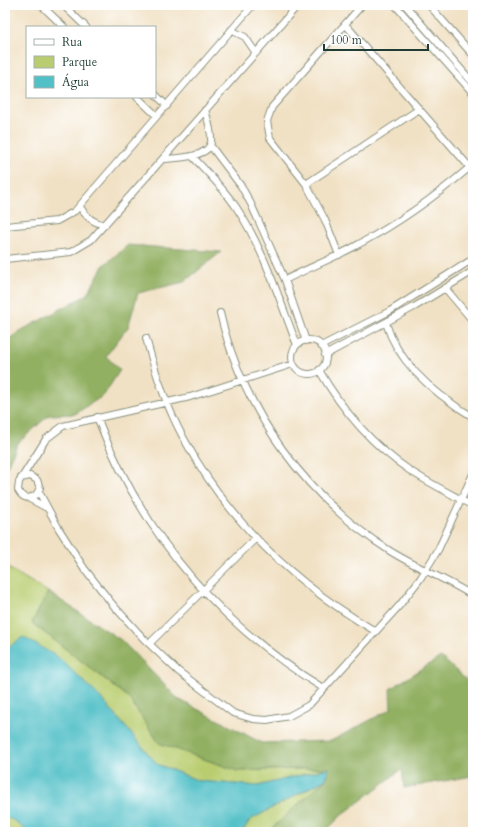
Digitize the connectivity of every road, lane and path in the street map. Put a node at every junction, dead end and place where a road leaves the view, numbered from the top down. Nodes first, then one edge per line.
1 (41, 5) edge
2 (63, 5) edge
3 (253, 5) edge
4 (298, 5) edge
5 (362, 5) edge
6 (395, 5) edge
7 (405, 5) edge
8 (429, 5) edge
9 (345, 24) junction
10 (63, 26) edge
11 (85, 26) edge
12 (232, 30) junction
13 (256, 53) junction
14 (473, 55) edge
15 (473, 83) edge
16 (473, 93) edge
17 (156, 95) edge
18 (138, 98) edge
19 (166, 106) junction
20 (419, 109) junction
21 (205, 110) junction
22 (157, 116) junction
23 (210, 145) junction
24 (192, 156) junction
25 (163, 159) junction
26 (471, 170) edge
27 (306, 184) junction
28 (80, 207) junction
29 (105, 225) junction
30 (5, 226) edge
31 (339, 255) junction
32 (5, 259) edge
33 (473, 259) edge
34 (473, 271) edge
35 (285, 280) junction
36 (445, 288) junction
37 (220, 313) dead end
38 (473, 321) edge
39 (386, 323) junction
40 (146, 338) dead end
41 (306, 341) junction
42 (297, 345) junction
43 (321, 346) junction
44 (325, 355) junction
45 (293, 364) junction
46 (319, 370) junction
47 (244, 380) junction
48 (167, 402) junction
49 (97, 417) junction
50 (473, 417) edge
51 (36, 458) junction
52 (473, 474) edge
53 (34, 477) junction
54 (21, 478) junction
55 (39, 492) junction
56 (28, 498) junction
57 (461, 500) junction
58 (473, 506) edge
59 (47, 508) junction
60 (256, 538) junction
61 (426, 571) junction
62 (203, 592) junction
63 (473, 596) edge
64 (376, 631) junction
65 (149, 644) junction
66 (323, 688) junction

1 - 10 street
2 - 11 street
3 - 12 street
4 - 13 street
5 - 9 street
6 - 16 street
7 - 15 street
8 - 14 street
9 - 20 street
9 - 27 street
12 - 13 street
12 - 19 street
13 - 21 street
17 - 19 street
18 - 22 street
19 - 22 street
20 - 26 street
20 - 27 street
21 - 23 street
21 - 25 street
22 - 28 street
23 - 24 street
23 - 35 street
24 - 25 street
24 - 42 street
25 - 29 street
26 - 31 street
27 - 31 street
28 - 29 street
28 - 30 street
29 - 32 street
31 - 35 street
33 - 43 street
34 - 36 street
35 - 41 street
36 - 38 street
36 - 39 street
37 - 47 street
39 - 44 street
39 - 50 street
40 - 48 street
41 - 42 street
41 - 43 street
42 - 45 street
43 - 44 street
44 - 46 street
45 - 46 street
45 - 47 street
46 - 57 street
47 - 48 street
47 - 61 street
48 - 49 street
48 - 60 street
49 - 51 street
49 - 62 street
51 - 53 street
51 - 54 street
52 - 57 street
53 - 54 street
53 - 55 street
54 - 56 street
55 - 56 street
55 - 59 street
56 - 59 street
57 - 58 street
57 - 61 street
59 - 65 street
60 - 62 street
60 - 64 street
61 - 63 street
61 - 64 street
62 - 65 street
62 - 66 street
64 - 66 street
65 - 66 street

